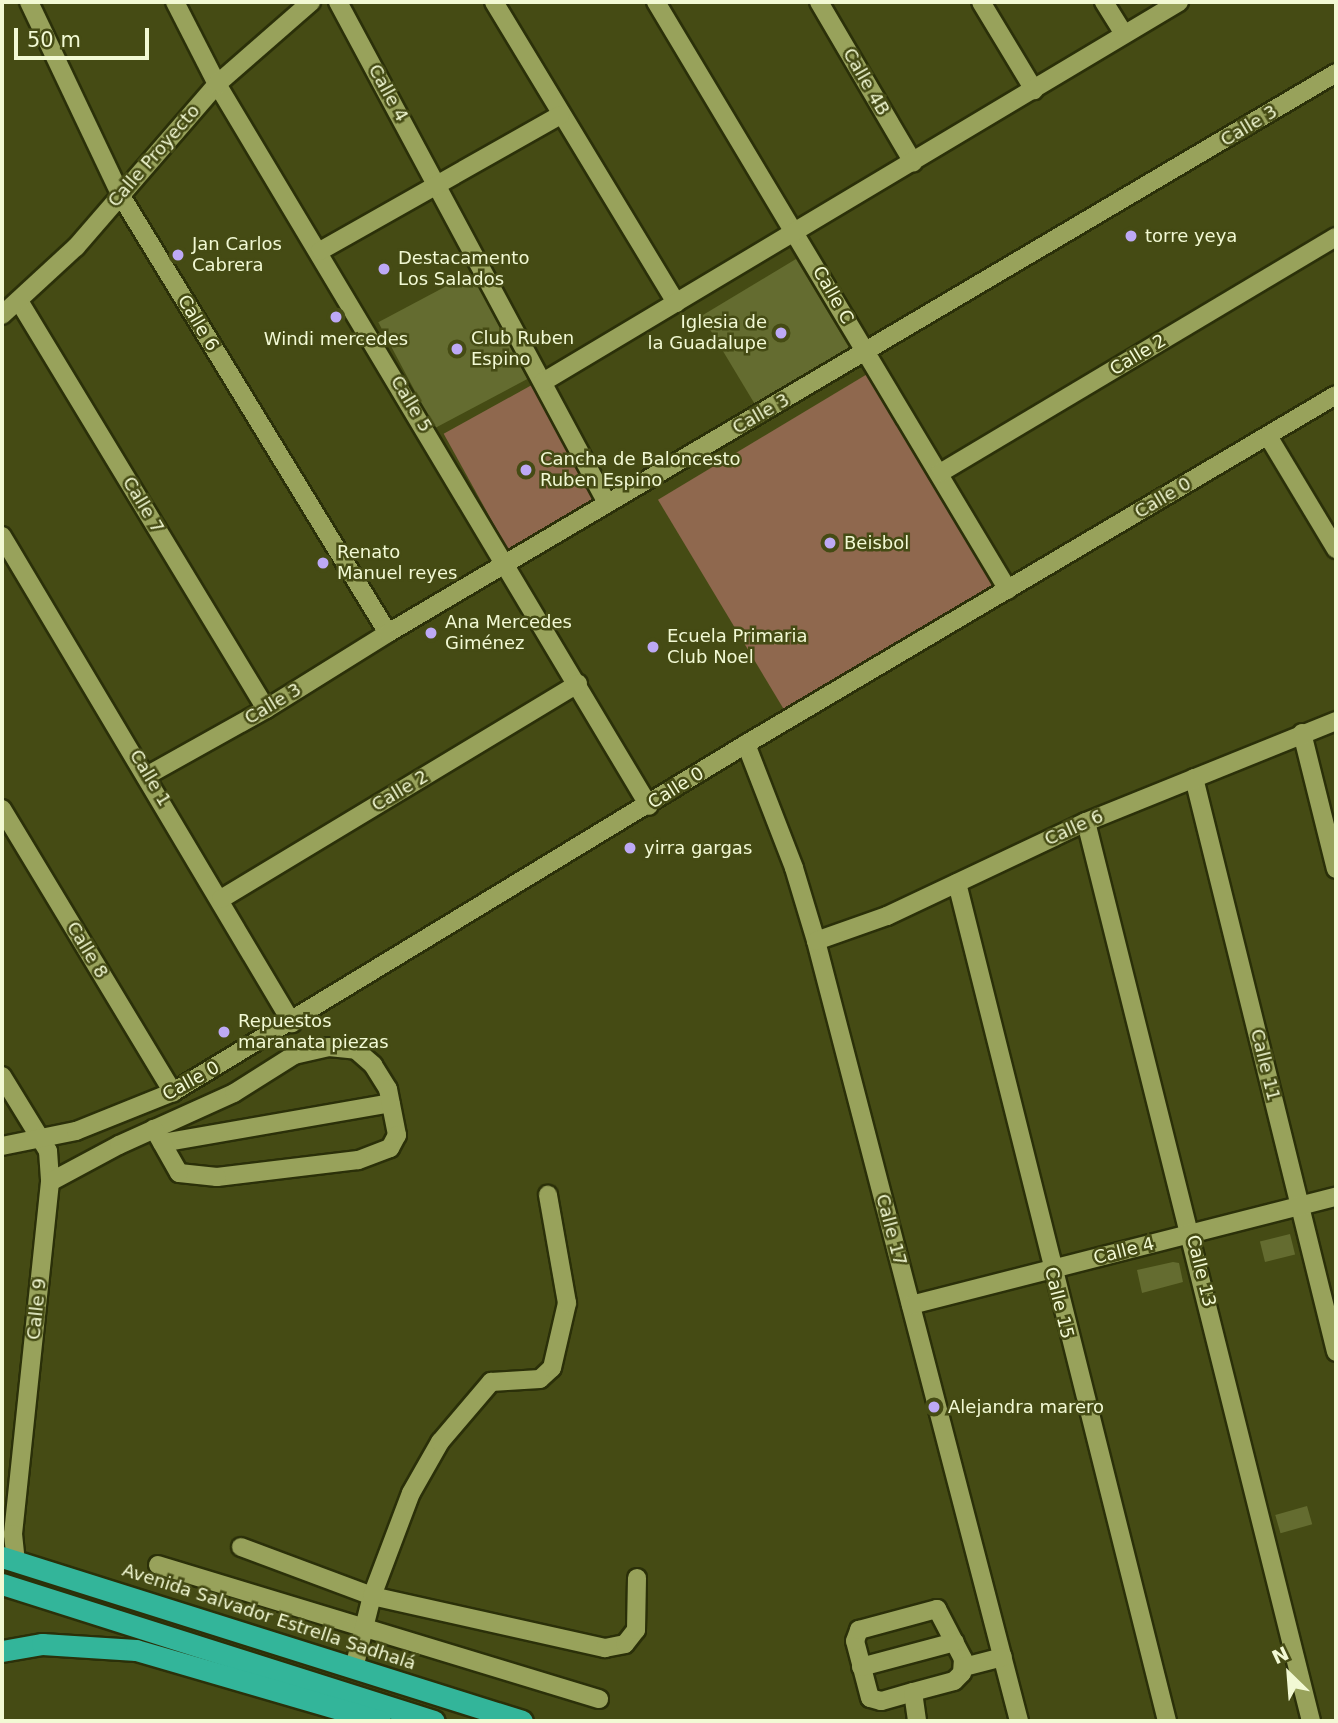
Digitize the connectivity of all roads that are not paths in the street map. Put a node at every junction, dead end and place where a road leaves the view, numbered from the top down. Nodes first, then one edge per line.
1 (29, 2) edge
2 (175, 2) edge
3 (311, 2) edge
4 (338, 2) edge
5 (494, 2) edge
6 (656, 2) edge
7 (819, 2) edge
8 (981, 2) edge
9 (1104, 2) edge
10 (1180, 2) edge
11 (1124, 34) junction
12 (1336, 73) edge
13 (218, 84) junction
14 (1034, 90) junction
15 (560, 115) junction
16 (913, 162) junction
17 (439, 185) junction
18 (121, 196) junction
19 (795, 231) junction
20 (1336, 237) edge
21 (320, 251) junction
22 (19, 301) junction
23 (676, 303) junction
24 (2, 315) edge
25 (867, 353) junction
26 (543, 382) junction
27 (1336, 395) edge
28 (1268, 436) junction
29 (940, 473) junction
30 (607, 503) junction
31 (2, 536) edge
32 (1336, 549) edge
33 (506, 564) junction
34 (1008, 590) junction
35 (388, 633) junction
36 (578, 684) junction
37 (266, 709) junction
38 (1336, 721) edge
39 (1303, 733) junction
40 (746, 744) junction
41 (148, 775) junction
42 (1194, 778) junction
43 (649, 806) junction
44 (2, 808) edge
45 (1086, 821) junction
46 (1336, 869) edge
47 (957, 883) junction
48 (222, 899) junction
49 (816, 941) junction
50 (292, 1023) junction
51 (2, 1076) edge
52 (173, 1092) junction
53 (391, 1103) junction
54 (158, 1136) junction
55 (43, 1141) junction
56 (2, 1146) edge
57 (50, 1182) junction
58 (548, 1195) dead end
59 (1336, 1197) edge
60 (1300, 1206) junction
61 (1192, 1234) junction
62 (1050, 1269) junction
63 (911, 1305) junction
64 (1336, 1352) edge
65 (241, 1547) dead end
66 (8, 1551) edge
67 (158, 1565) dead end
68 (637, 1578) dead end
69 (2, 1584) edge
70 (372, 1596) junction
71 (364, 1630) junction
72 (955, 1642) junction
73 (2, 1651) edge
74 (1003, 1657) junction
75 (861, 1667) junction
76 (964, 1667) junction
77 (354, 1668) junction
78 (913, 1692) junction
79 (599, 1699) dead end
80 (380, 1721) edge
81 (433, 1721) edge
82 (523, 1721) edge
83 (917, 1721) edge
84 (1019, 1721) edge
85 (1167, 1721) edge
86 (1311, 1721) edge

1 - 18 street, Calle 6
2 - 13 street, Calle 5
3 - 13 street, Calle Proyecto
4 - 17 street, Calle 4
5 - 15 street
6 - 19 street, Calle C
7 - 16 street, Calle 4B
8 - 14 street
9 - 11 street
10 - 11 street
11 - 14 street
12 - 25 street, Calle 3
13 - 18 street, Calle Proyecto
13 - 21 street, Calle 5
14 - 16 street
15 - 17 street
15 - 23 street
16 - 19 street
17 - 21 street
17 - 26 street, Calle 4
18 - 22 street, Calle Proyecto
18 - 35 street, Calle 6
19 - 23 street
19 - 25 street, Calle C
20 - 29 street, Calle 2
21 - 33 street, Calle 5
22 - 24 street, Calle Proyecto
22 - 37 street, Calle 7
23 - 26 street
25 - 29 street, Calle C
25 - 30 street, Calle 3
26 - 30 street, Calle 4
27 - 28 street, Calle 0
28 - 32 street
28 - 34 street, Calle 0
29 - 34 street, Calle C
30 - 33 street, Calle 3
31 - 41 street, Calle 1
33 - 35 street, Calle 3
33 - 36 street, Calle 5
34 - 40 street, Calle 0
35 - 37 street, Calle 3
36 - 43 street, Calle 5
36 - 48 street, Calle 2
37 - 41 street, Calle 3
38 - 39 street, Calle 6
39 - 42 street, Calle 6
39 - 46 street
40 - 43 street, Calle 0
40 - 49 street, Calle 17
41 - 48 street, Calle 1
42 - 45 street, Calle 6
42 - 60 street, Calle 11
43 - 50 street, Calle 0
44 - 52 street, Calle 8
45 - 47 street, Calle 6
45 - 61 street, Calle 13
47 - 49 street, Calle 6
47 - 62 street, Calle 15
48 - 50 street, Calle 1
49 - 63 street, Calle 17
50 - 52 street, Calle 0
51 - 55 street, Calle 9
52 - 55 street, Calle 0
53 - 54 street
53 - 54 street
53 - 54 street
54 - 57 street
55 - 56 street, Calle 0
55 - 57 street, Calle 9
57 - 66 street, Calle 9
58 - 70 street
59 - 60 street, Calle 4
60 - 61 street, Calle 4
60 - 64 street, Calle 11
61 - 62 street, Calle 4
61 - 86 street, Calle 13
62 - 63 street, Calle 4
62 - 85 street, Calle 15
63 - 74 street, Calle 17
65 - 70 street
66 - 77 highway, Avenida Salvador Estrella Sadhalá
67 - 71 street
68 - 70 street
69 - 81 highway
70 - 71 street
71 - 77 street
71 - 79 street
72 - 75 street
72 - 75 street
72 - 76 street
73 - 80 highway
74 - 76 street
74 - 84 street, Calle 17
75 - 78 street
76 - 78 street
77 - 82 highway, Avenida Salvador Estrella Sadhalá
78 - 83 street

